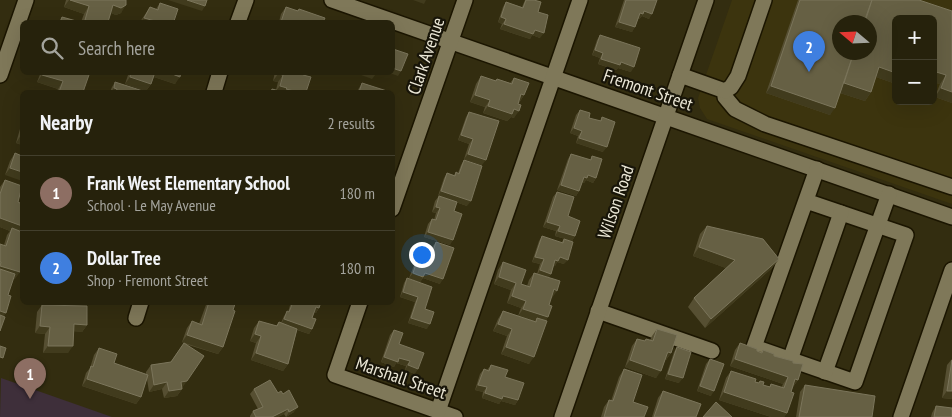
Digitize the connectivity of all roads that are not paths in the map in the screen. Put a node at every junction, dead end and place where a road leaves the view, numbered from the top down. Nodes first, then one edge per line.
1 (26, 0) edge
2 (246, 0) edge
3 (332, 0) edge
4 (465, 0) edge
5 (580, 0) edge
6 (706, 0) edge
7 (764, 0) edge
8 (239, 20) edge
9 (390, 20) edge
10 (395, 22) edge
11 (451, 41) junction
12 (0, 75) edge
13 (219, 75) edge
14 (680, 75) junction
15 (554, 77) junction
16 (215, 90) edge
17 (725, 92) junction
18 (666, 115) junction
19 (817, 169) junction
20 (952, 186) edge
21 (889, 194) junction
22 (395, 200) edge
23 (806, 201) junction
24 (841, 213) junction
25 (952, 216) edge
26 (878, 225) junction
27 (952, 270) edge
28 (140, 305) edge
29 (359, 305) edge
30 (598, 311) junction
31 (136, 318) dead end
32 (712, 351) dead end
33 (790, 360) junction
34 (825, 372) junction
35 (438, 411) junction
36 (455, 417) edge
37 (562, 417) edge
38 (901, 417) edge

1 - 12 street
2 - 8 street
3 - 9 street, Fremont Street
4 - 11 street, Clark Avenue
5 - 15 street
6 - 14 street, Wilson Road
7 - 17 street
10 - 11 street, Fremont Street
11 - 15 street, Fremont Street
11 - 22 street, Clark Avenue
13 - 16 street
14 - 17 street
14 - 18 street, Wilson Road
15 - 18 street, Fremont Street
15 - 35 street
17 - 20 street
18 - 19 street, Fremont Street
18 - 30 street, Wilson Road
19 - 21 street, Fremont Street
19 - 23 street
21 - 25 street, Fremont Street
21 - 26 street
23 - 24 street
23 - 33 street
24 - 26 street
24 - 33 street
26 - 34 street
26 - 34 street
27 - 38 street
28 - 31 street
29 - 35 street, Marshall Street
30 - 32 street
30 - 37 street, Wilson Road
33 - 34 street
35 - 36 street, Marshall Street

